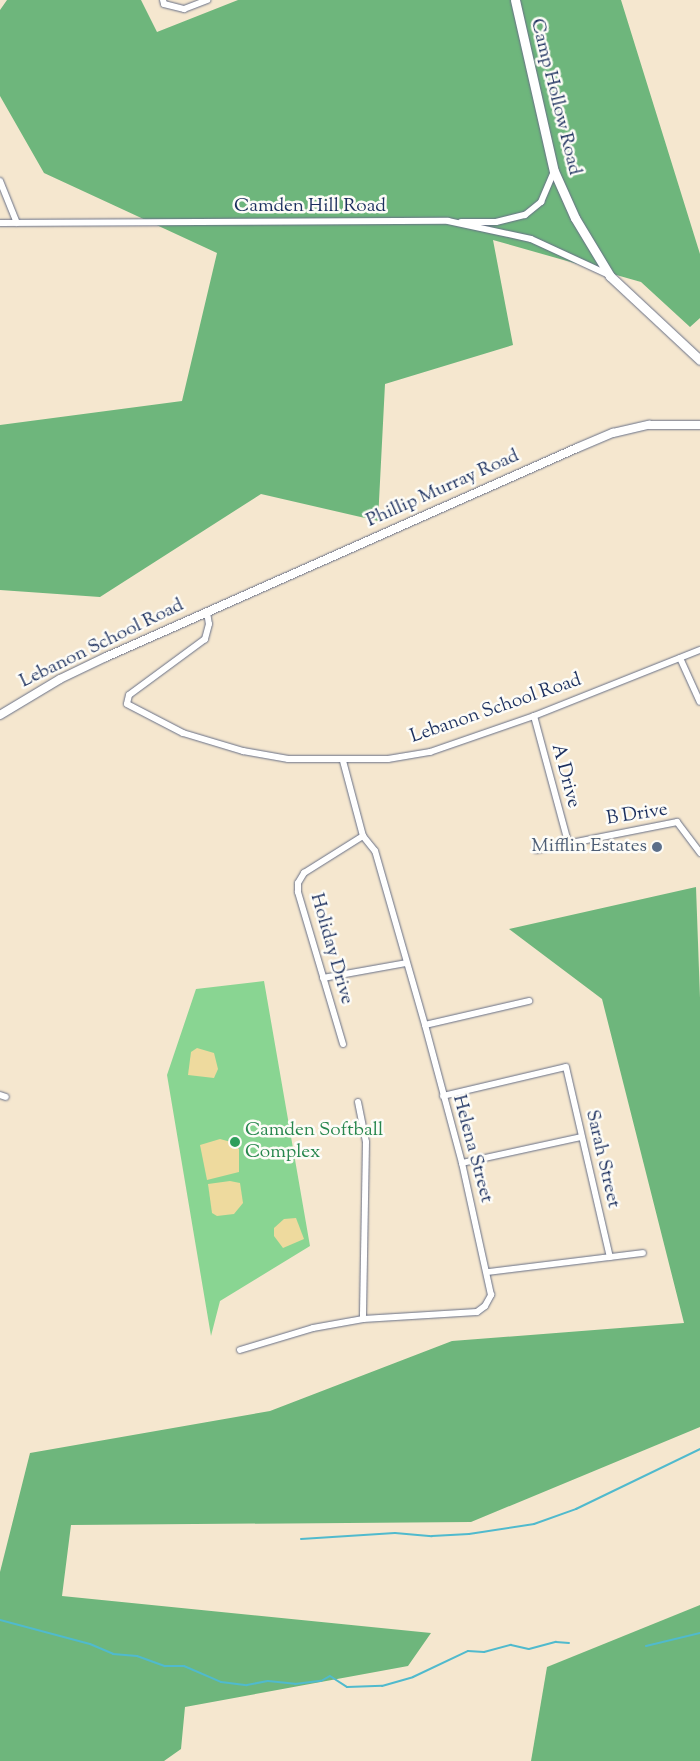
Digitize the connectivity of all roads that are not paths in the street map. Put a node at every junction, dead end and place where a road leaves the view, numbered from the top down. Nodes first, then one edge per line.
1 (163, 0) edge
2 (207, 0) edge
3 (515, 0) edge
4 (554, 171) junction
5 (0, 181) edge
6 (448, 221) junction
7 (0, 223) edge
8 (17, 223) junction
9 (610, 276) junction
10 (700, 360) edge
11 (700, 425) edge
12 (207, 612) junction
13 (700, 650) edge
14 (680, 658) junction
15 (700, 702) edge
16 (0, 715) edge
17 (534, 716) junction
18 (343, 761) junction
19 (363, 836) junction
20 (568, 842) junction
21 (536, 850) dead end
22 (700, 853) edge
23 (406, 963) junction
24 (323, 978) junction
25 (529, 1001) dead end
26 (424, 1025) junction
27 (343, 1044) dead end
28 (443, 1096) junction
29 (358, 1102) dead end
30 (581, 1137) junction
31 (462, 1163) junction
32 (643, 1253) dead end
33 (610, 1257) junction
34 (488, 1272) junction
35 (363, 1319) junction
36 (240, 1350) dead end

1 - 2 street
3 - 4 main road, Camp Hollow Road
4 - 6 street
4 - 9 main road, Camp Hollow Road
5 - 8 street
6 - 8 street, Camden Hill Road
6 - 9 street, Camden Hill Road
7 - 8 street, Camden Hill Road
9 - 10 main road, Camp Hollow Road
11 - 12 street, Phillip Murray Road
12 - 16 street, Lebanon School Road
12 - 18 street, Lebanon School Road
13 - 14 street, Lebanon School Road
14 - 15 street
14 - 17 street, Lebanon School Road
17 - 18 street, Lebanon School Road
17 - 20 street, A Drive
18 - 19 street, Helena Street
19 - 23 street, Helena Street
19 - 24 street, Holiday Drive
20 - 21 street, B Drive
20 - 22 street, B Drive
23 - 24 street
23 - 26 street, Helena Street
24 - 27 street, Holiday Drive
25 - 26 street
26 - 28 street, Helena Street
28 - 30 street, Sarah Street
28 - 31 street, Helena Street
29 - 35 street
30 - 31 street
30 - 33 street, Sarah Street
31 - 34 street, Helena Street
32 - 33 street
33 - 34 street
34 - 35 street, Helena Street
35 - 36 street, Helena Street

